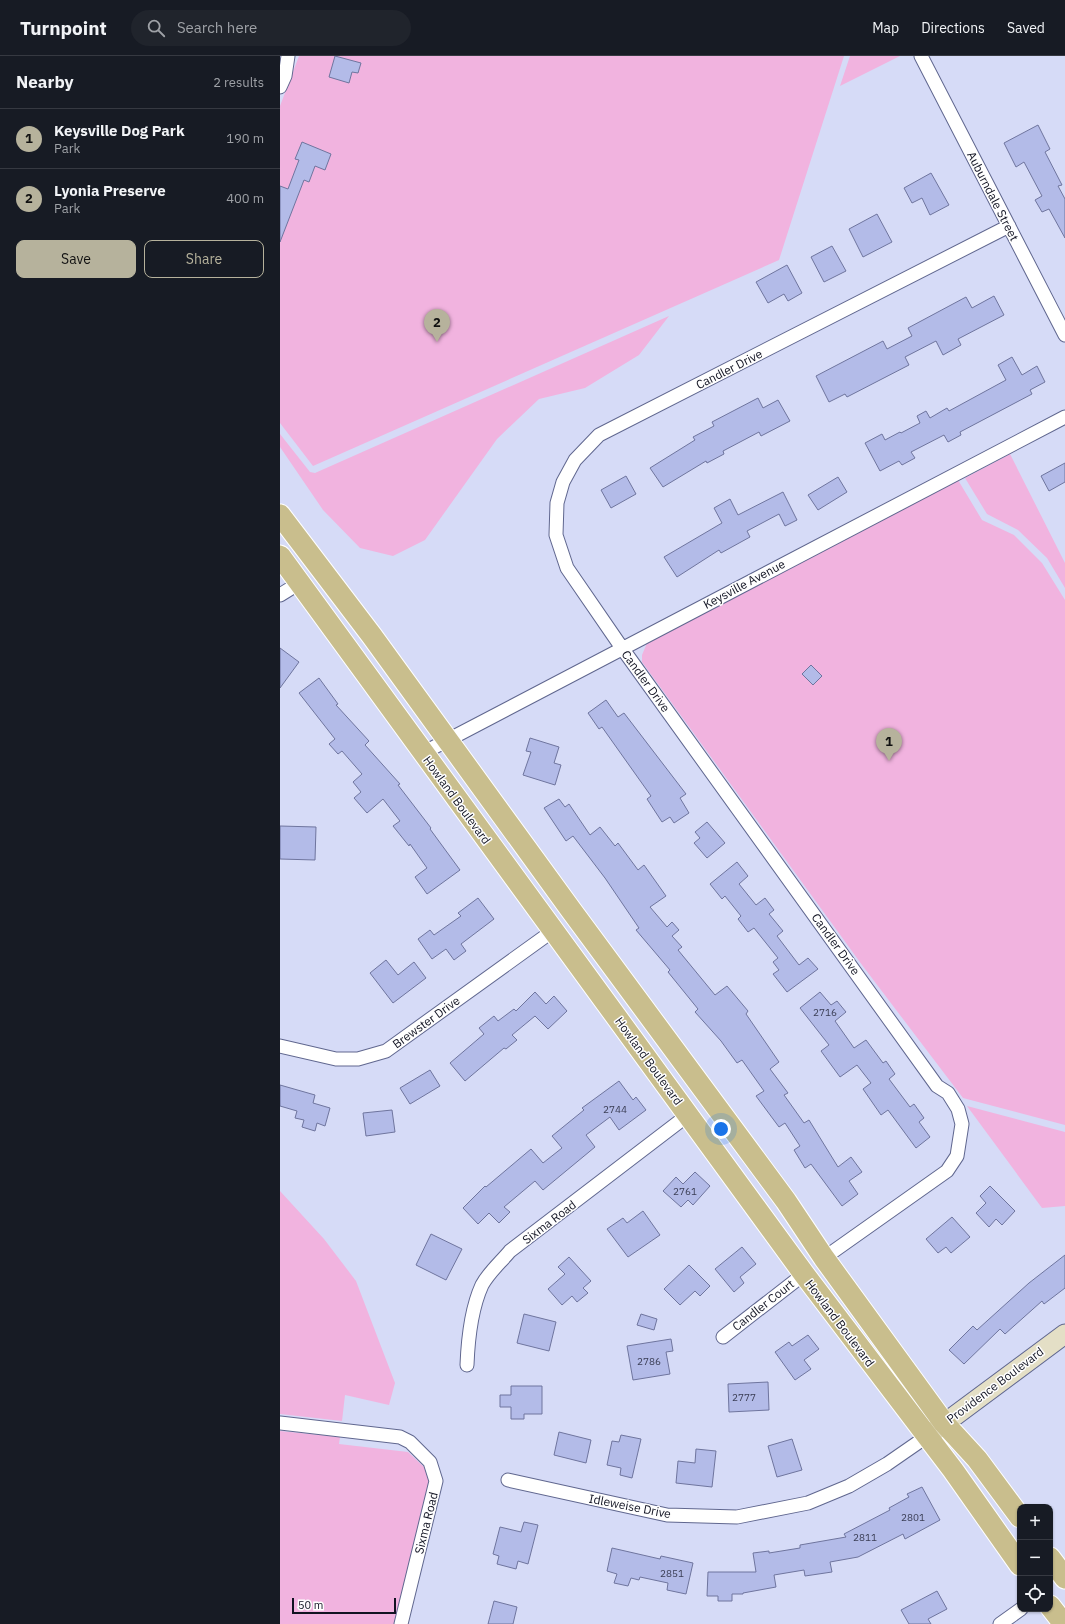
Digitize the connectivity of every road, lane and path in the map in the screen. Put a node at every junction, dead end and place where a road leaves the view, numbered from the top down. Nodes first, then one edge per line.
1 (288, 56) edge
2 (921, 56) edge
3 (280, 87) edge
4 (1009, 226) junction
5 (1065, 335) edge
6 (1065, 417) edge
7 (280, 515) edge
8 (280, 556) edge
9 (301, 582) junction
10 (280, 595) edge
11 (622, 648) junction
12 (446, 739) junction
13 (423, 753) junction
14 (554, 930) junction
15 (280, 1046) edge
16 (688, 1115) junction
17 (824, 1258) junction
18 (804, 1274) junction
19 (1065, 1334) edge
20 (723, 1337) dead end
21 (467, 1365) dead end
22 (280, 1422) edge
23 (944, 1423) junction
24 (926, 1437) junction
25 (508, 1480) dead end
26 (1017, 1513) edge
27 (1017, 1561) edge
28 (1053, 1562) edge
29 (1065, 1578) edge
30 (1053, 1610) edge
31 (1017, 1612) edge
32 (401, 1624) edge
33 (1000, 1624) edge
34 (1064, 1624) edge

1 - 3 street
2 - 4 street, Auburndale Street
4 - 5 street, Auburndale Street
4 - 11 street, Candler Drive
6 - 11 street, Keysville Avenue
7 - 12 main road, Howland Boulevard
8 - 9 main road, Howland Boulevard
9 - 10 street
9 - 13 main road, Howland Boulevard
11 - 12 street, Keysville Avenue
11 - 17 street, Candler Drive
12 - 13 street, Keysville Avenue
12 - 17 main road, Howland Boulevard
13 - 14 main road, Howland Boulevard
14 - 15 street, Brewster Drive
14 - 16 main road, Howland Boulevard
16 - 18 main road, Howland Boulevard
16 - 21 street, Sixma Road
17 - 23 main road, Howland Boulevard
18 - 20 street, Candler Court
18 - 24 main road, Howland Boulevard
19 - 23 main road, Providence Boulevard
22 - 32 street, Sixma Road
23 - 24 main road, Providence Boulevard
23 - 26 main road, Howland Boulevard
24 - 25 street, Idleweise Drive
24 - 27 main road, Howland Boulevard
28 - 29 main road
30 - 34 main road
31 - 33 street

